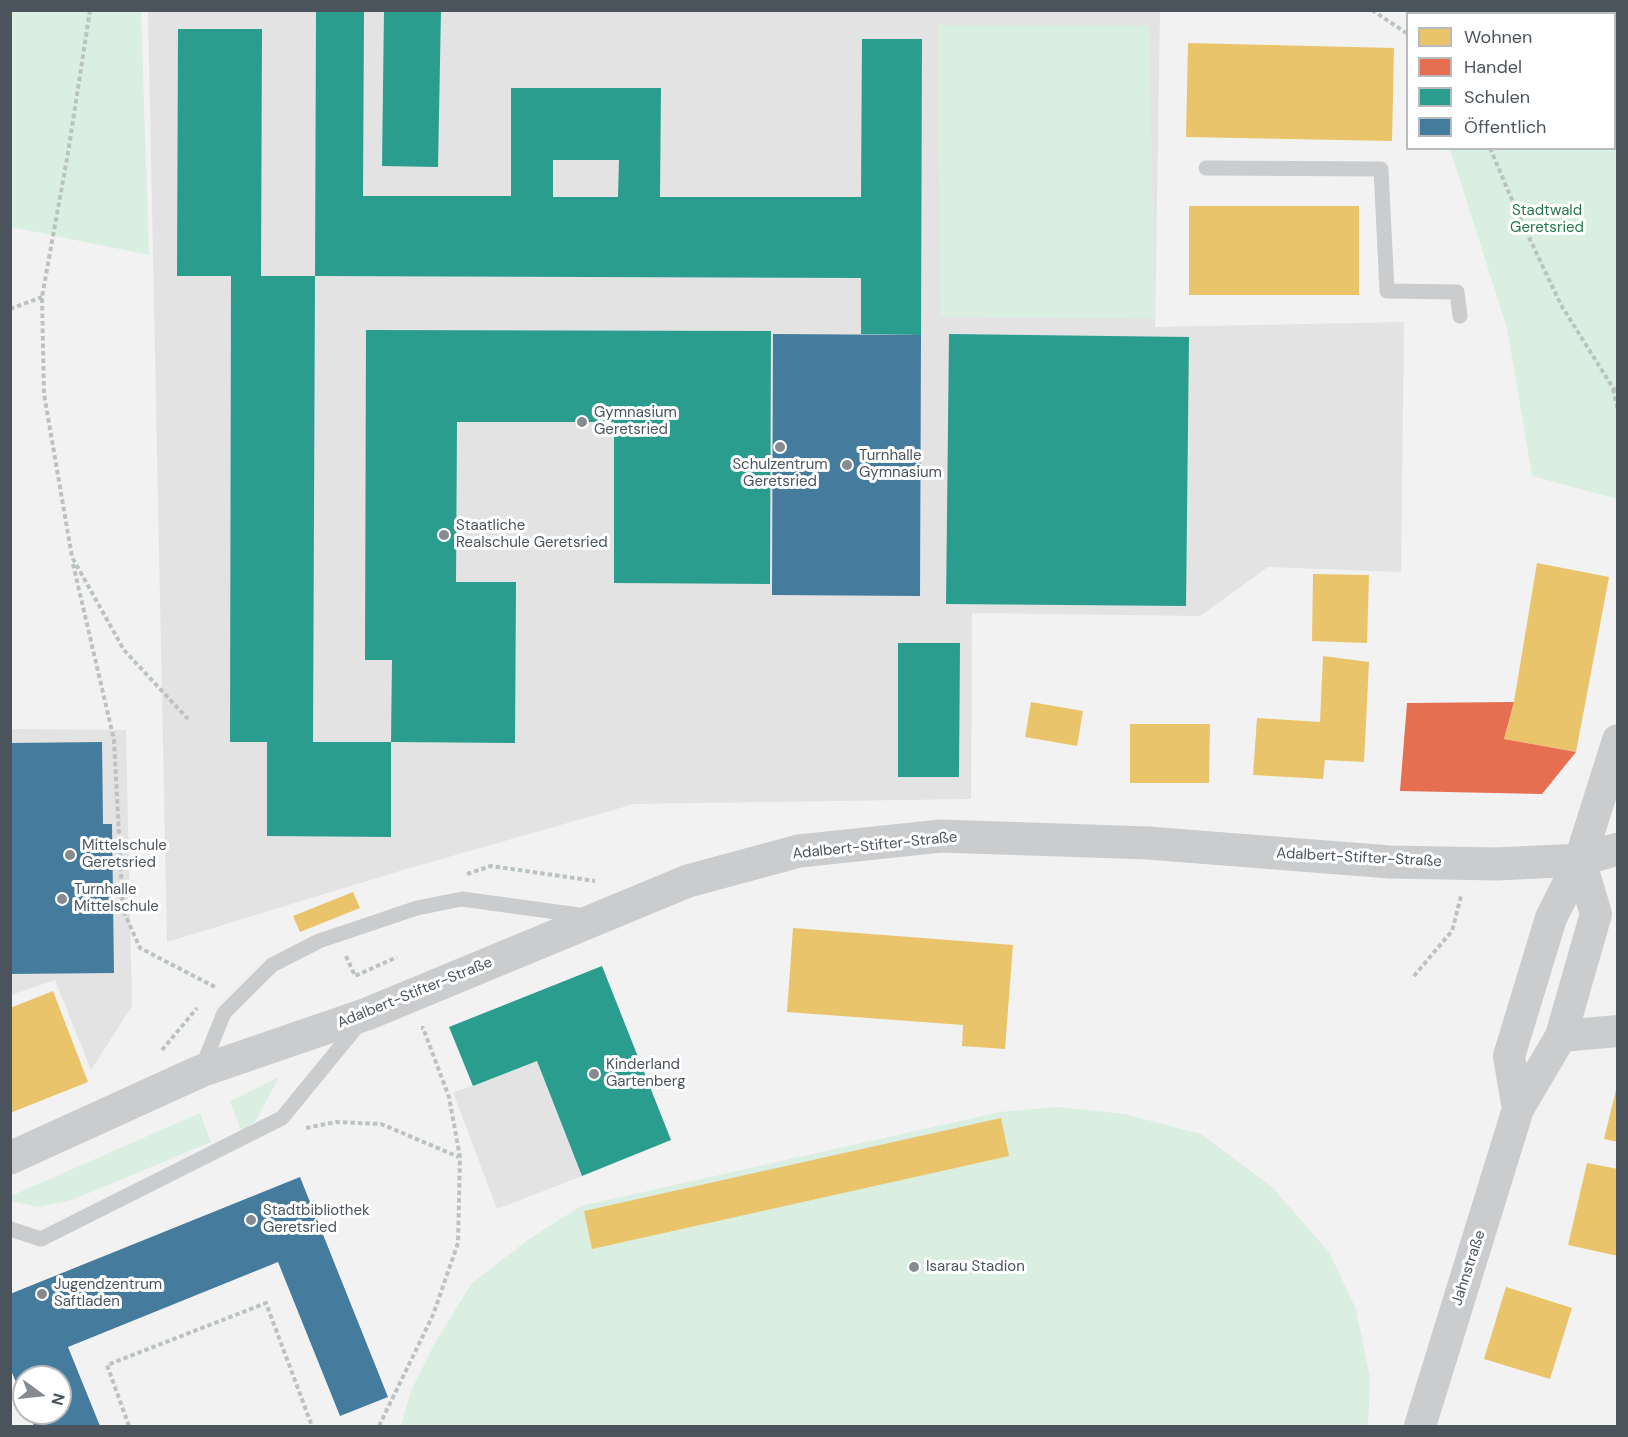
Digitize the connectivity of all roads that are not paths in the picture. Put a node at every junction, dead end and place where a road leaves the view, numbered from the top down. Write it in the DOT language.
graph roads {
  1 [pos="1206,168"];
  2 [pos="1460,316"];
  3 [pos="1617,740"];
  4 [pos="1617,849"];
  5 [pos="1580,860"];
  6 [pos="601,918"];
  7 [pos="367,1014"];
  8 [pos="1617,1031"];
  9 [pos="1561,1036"];
  10 [pos="201,1071"];
  11 [pos="1518,1109"];
  12 [pos="10,1158"];
  13 [pos="10,1229"];
  14 [pos="1420,1426"];
  1 -- 2 [label="lane"];
  3 -- 5 [label="street, Jahnstraße"];
  4 -- 5 [label="street, Adalbert-Stifter-Straße"];
  5 -- 6 [label="street, Adalbert-Stifter-Straße"];
  5 -- 9 [label="street, Jahnstraße"];
  5 -- 11 [label="street, Jahnstraße"];
  6 -- 7 [label="street, Adalbert-Stifter-Straße"];
  6 -- 10 [label="lane"];
  7 -- 10 [label="street, Adalbert-Stifter-Straße"];
  7 -- 13 [label="lane"];
  8 -- 9 [label="street"];
  9 -- 11 [label="street, Jahnstraße"];
  10 -- 12 [label="street, Adalbert-Stifter-Straße"];
  11 -- 14 [label="street, Jahnstraße"];
}
